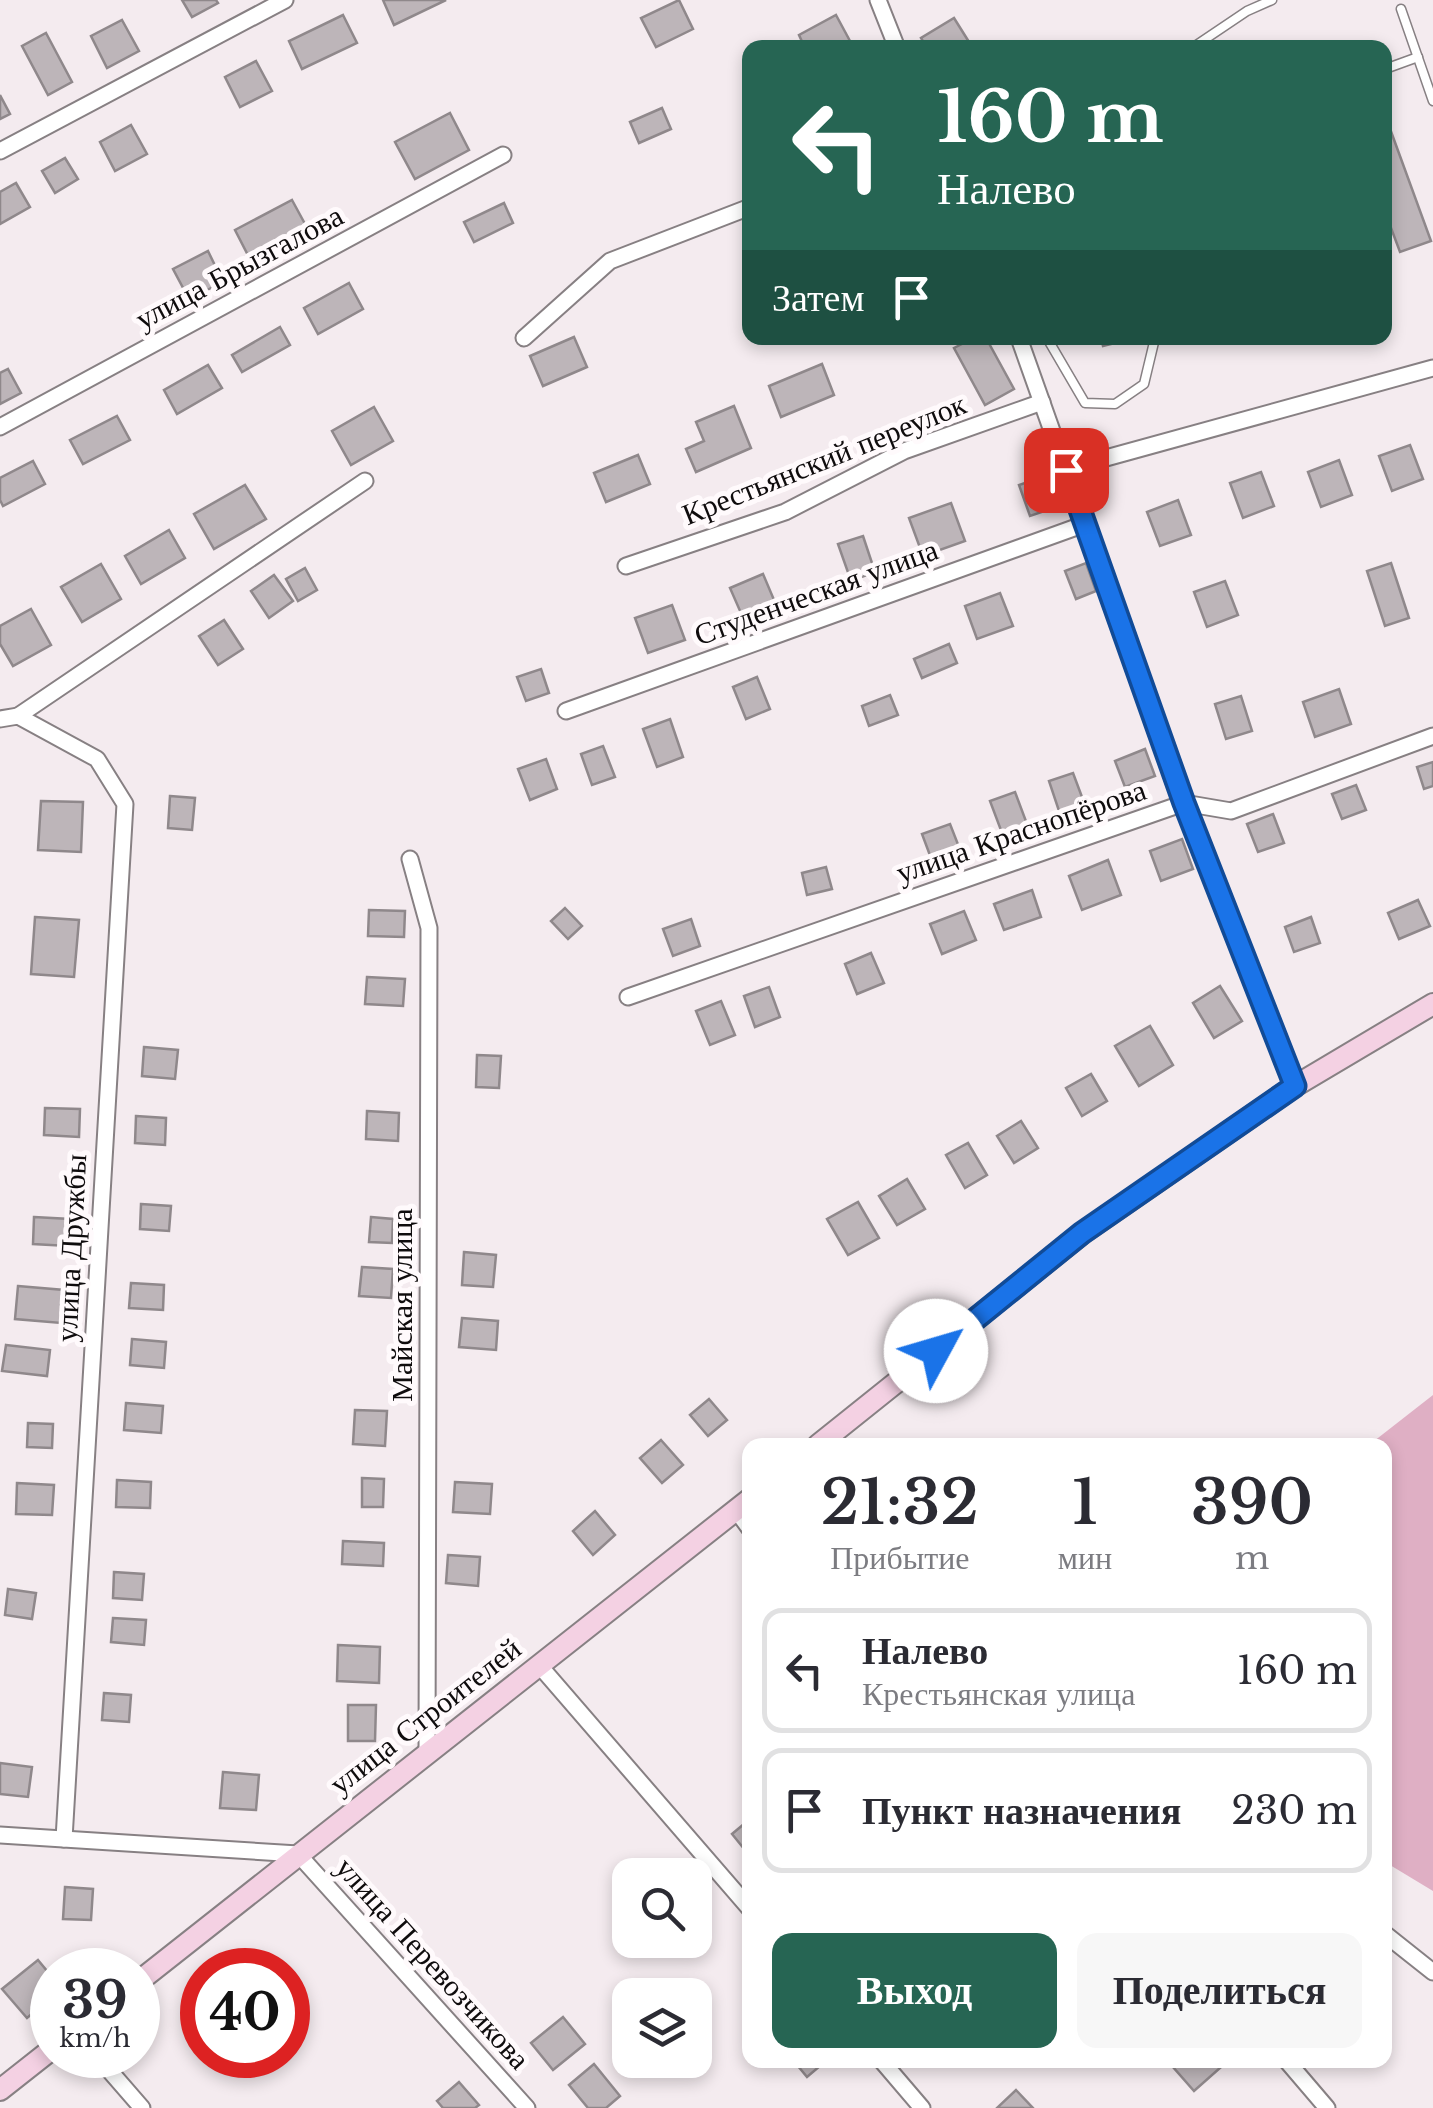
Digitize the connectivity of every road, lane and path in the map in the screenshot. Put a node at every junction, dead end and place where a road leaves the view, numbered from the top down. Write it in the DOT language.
graph roads {
  1 [pos="284,0"];
  2 [pos="878,0"];
  3 [pos="1242,0"];
  4 [pos="1272,0"];
  5 [pos="1401,9"];
  6 [pos="1246,11"];
  7 [pos="894,40"];
  8 [pos="1204,40"];
  9 [pos="1418,57"];
  10 [pos="1392,66"];
  11 [pos="1433,102"];
  12 [pos="0,151"];
  13 [pos="504,155"];
  14 [pos="742,210"];
  15 [pos="524,338"];
  16 [pos="1022,345"];
  17 [pos="1052,345"];
  18 [pos="1153,345"];
  19 [pos="1433,368"];
  20 [pos="1042,402"];
  21 [pos="0,427"];
  22 [pos="1066,470"];
  23 [pos="366,481"];
  24 [pos="1085,524"];
  25 [pos="626,566"];
  26 [pos="566,712"];
  27 [pos="18,716"];
  28 [pos="0,720"];
  29 [pos="1433,736"];
  30 [pos="1184,803"];
  31 [pos="410,859"];
  32 [pos="628,997"];
  33 [pos="1433,1004"];
  34 [pos="1295,1086"];
  35 [pos="827,1438"];
  36 [pos="742,1505"];
  37 [pos="539,1665"];
  38 [pos="427,1753"];
  39 [pos="0,1835"];
  40 [pos="64,1839"];
  41 [pos="298,1854"];
  42 [pos="742,1900"];
  43 [pos="1392,1940"];
  44 [pos="160,1964"];
  45 [pos="1433,1972"];
  46 [pos="30,2066"];
  47 [pos="888,2068"];
  48 [pos="1293,2068"];
  49 [pos="116,2078"];
  50 [pos="0,2090"];
  51 [pos="142,2108"];
  52 [pos="526,2108"];
  53 [pos="922,2108"];
  54 [pos="1327,2108"];
  1 -- 12 [label="street"];
  2 -- 7 [label="street"];
  3 -- 6 [label="lane"];
  4 -- 6 [label="lane"];
  5 -- 9 [label="lane"];
  6 -- 8 [label="lane"];
  9 -- 10 [label="lane"];
  9 -- 11 [label="lane"];
  13 -- 21 [label="street, улица Брызгалова"];
  14 -- 15 [label="street"];
  16 -- 20 [label="street"];
  17 -- 18 [label="lane"];
  19 -- 22 [label="street"];
  20 -- 22 [label="street"];
  20 -- 25 [label="street, Крестьянский переулок"];
  22 -- 24 [label="street"];
  23 -- 27 [label="street"];
  24 -- 26 [label="street, Студенческая улица"];
  24 -- 30 [label="street"];
  27 -- 28 [label="street"];
  27 -- 40 [label="street, улица Дружбы"];
  29 -- 30 [label="street, улица Краснопёрова"];
  30 -- 32 [label="street, улица Краснопёрова"];
  30 -- 34 [label="street"];
  31 -- 38 [label="street, Майская улица"];
  33 -- 34 [label="street"];
  34 -- 35 [label="street"];
  36 -- 37 [label="street, улица Строителей"];
  37 -- 38 [label="street, улица Строителей"];
  37 -- 42 [label="street"];
  38 -- 41 [label="street, улица Строителей"];
  39 -- 40 [label="street"];
  40 -- 41 [label="street"];
  41 -- 44 [label="street, улица Строителей"];
  41 -- 52 [label="street, улица Перевозчикова"];
  43 -- 45 [label="street"];
  46 -- 50 [label="street"];
  47 -- 53 [label="street"];
  48 -- 54 [label="street"];
  49 -- 51 [label="street"];
}
